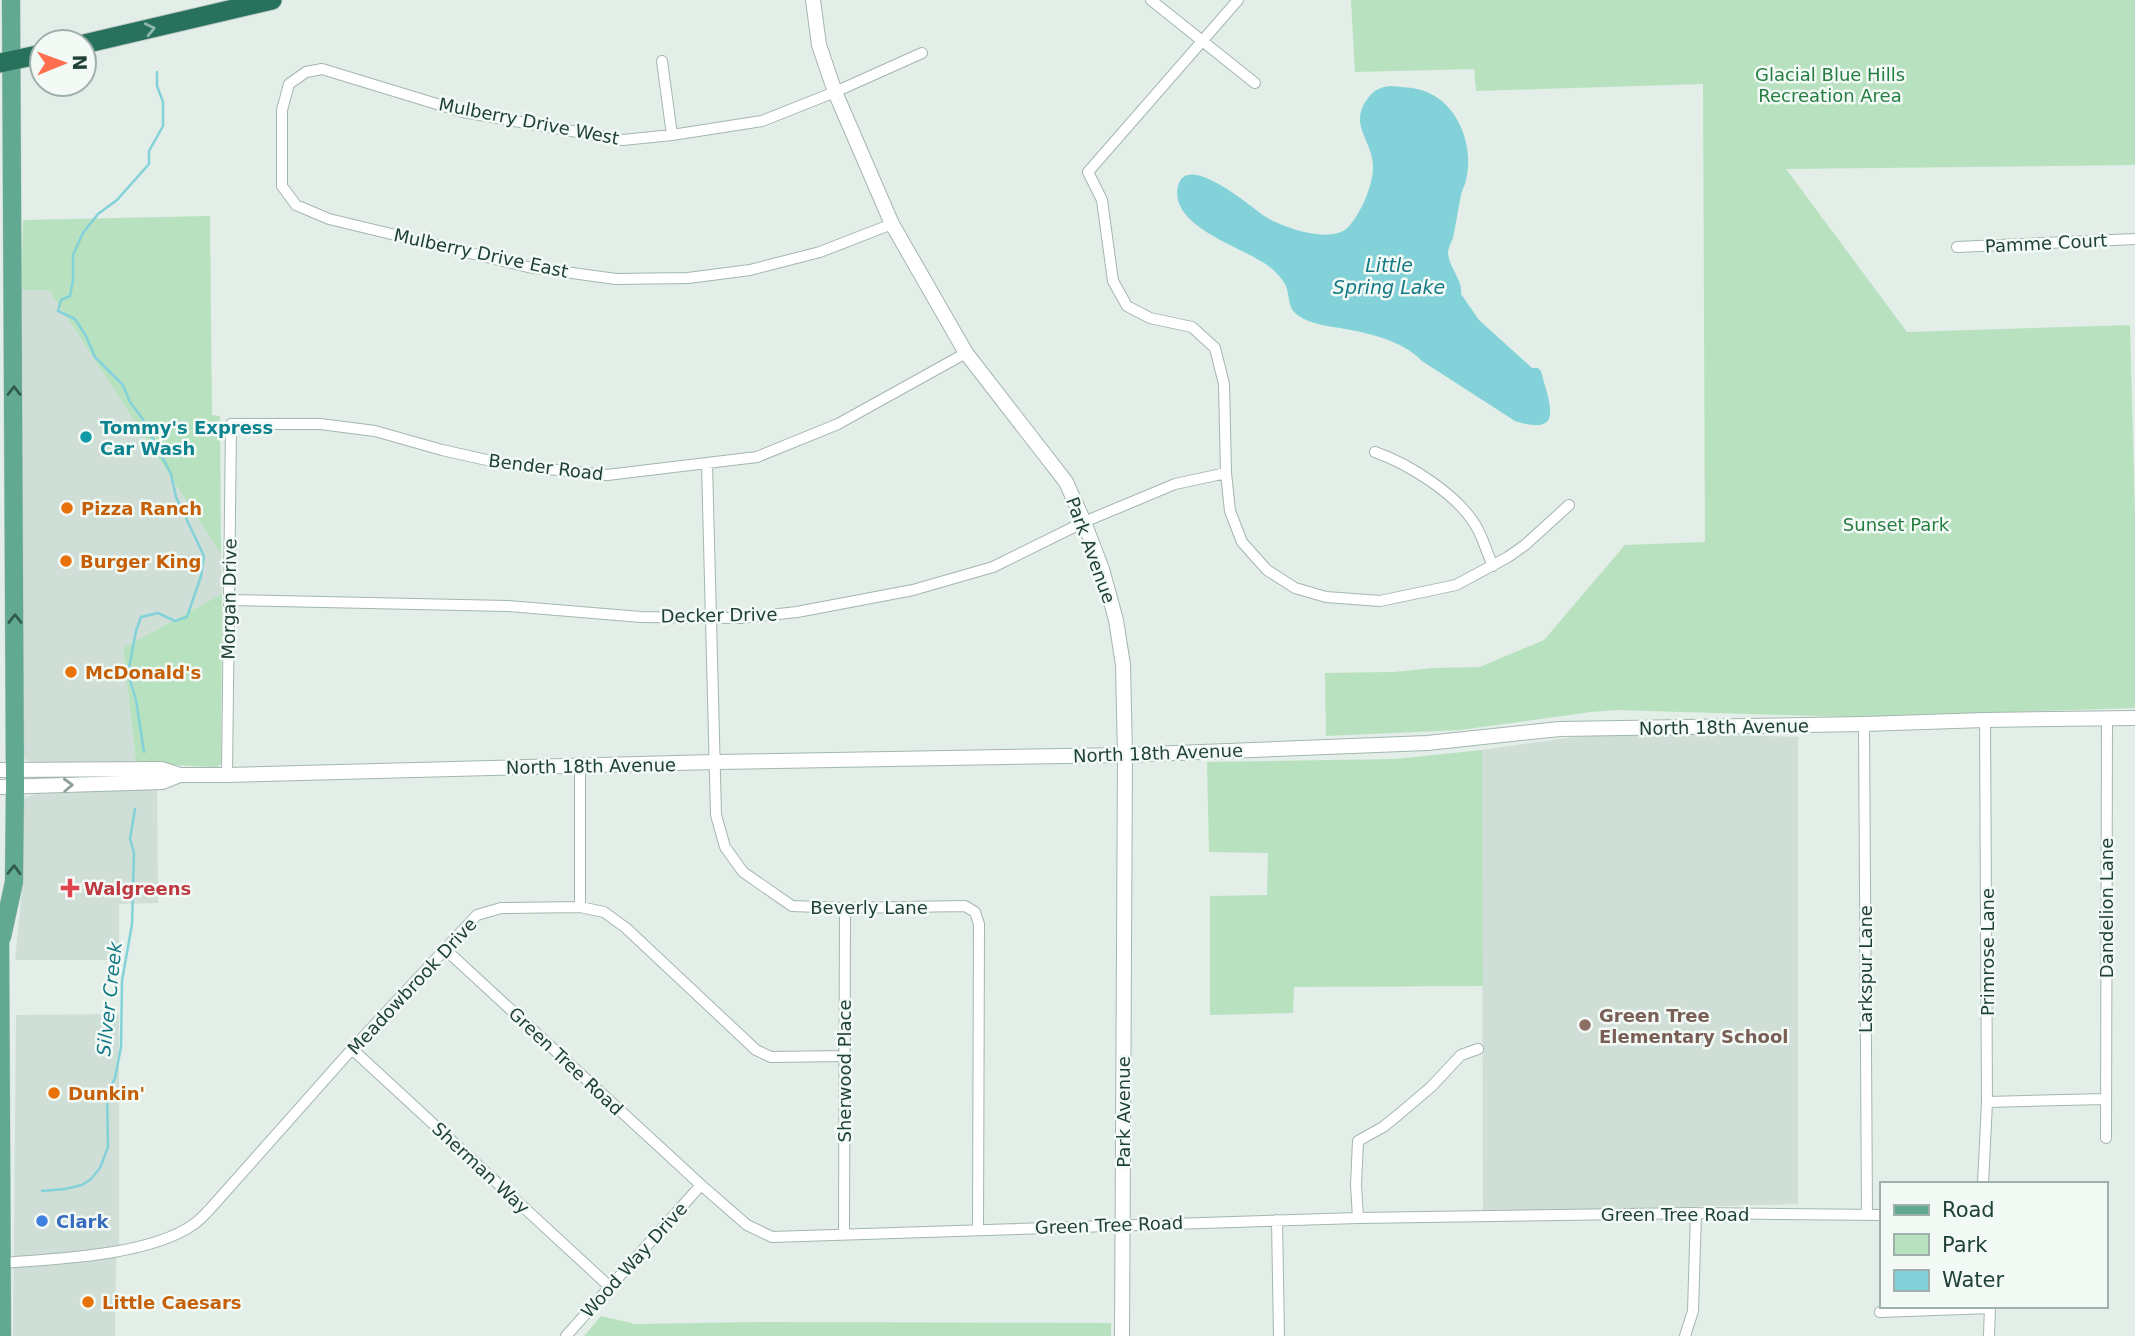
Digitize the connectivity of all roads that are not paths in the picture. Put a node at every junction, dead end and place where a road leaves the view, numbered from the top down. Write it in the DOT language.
graph roads {
  1 [pos="11,0"];
  2 [pos="272,0"];
  3 [pos="813,0"];
  4 [pos="1151,0"];
  5 [pos="1238,0"];
  6 [pos="98,41"];
  7 [pos="1202,42"];
  8 [pos="922,53"];
  9 [pos="28,57"];
  10 [pos="662,61"];
  11 [pos="6,62"];
  12 [pos="306,72"];
  13 [pos="1255,83"];
  14 [pos="835,92"];
  15 [pos="672,135"];
  16 [pos="6,222"];
  17 [pos="892,224"];
  18 [pos="2135,239"];
  19 [pos="1957,247"];
  20 [pos="966,353"];
  21 [pos="232,424"];
  22 [pos="1375,452"];
  23 [pos="707,464"];
  24 [pos="1226,474"];
  25 [pos="1569,505"];
  26 [pos="1084,522"];
  27 [pos="1493,566"];
  28 [pos="229,600"];
  29 [pos="710,617"];
  30 [pos="2108,718"];
  31 [pos="2135,719"];
  32 [pos="1985,720"];
  33 [pos="1864,724"];
  34 [pos="1125,755"];
  35 [pos="715,762"];
  36 [pos="580,766"];
  37 [pos="227,775"];
  38 [pos="8,778"];
  39 [pos="580,906"];
  40 [pos="845,908"];
  41 [pos="1,931"];
  42 [pos="446,950"];
  43 [pos="352,1049"];
  44 [pos="1478,1049"];
  45 [pos="844,1056"];
  46 [pos="2105,1099"];
  47 [pos="1987,1102"];
  48 [pos="2105,1138"];
  49 [pos="1983,1182"];
  50 [pos="701,1185"];
  51 [pos="1696,1213"];
  52 [pos="1867,1214"];
  53 [pos="1880,1215"];
  54 [pos="1358,1218"];
  55 [pos="1277,1220"];
  56 [pos="1123,1225"];
  57 [pos="978,1229"];
  58 [pos="844,1233"];
  59 [pos="1,1263"];
  60 [pos="610,1287"];
  61 [pos="1968,1308"];
  62 [pos="1990,1308"];
  63 [pos="1880,1312"];
  64 [pos="2,1336"];
  65 [pos="566,1336"];
  66 [pos="1122,1336"];
  67 [pos="1279,1336"];
  68 [pos="1685,1336"];
  69 [pos="1989,1336"];
  1 -- 11 [label="main road"];
  6 -- 2 [label="highway, one-way"];
  3 -- 14 [label="street, Park Avenue"];
  4 -- 7 [label="street"];
  5 -- 7 [label="street"];
  7 -- 13 [label="street"];
  7 -- 24 [label="street"];
  8 -- 14 [label="street, Mulberry Drive West"];
  9 -- 11 [label="highway"];
  10 -- 15 [label="street"];
  11 -- 16 [label="main road"];
  12 -- 15 [label="street, Mulberry Drive West"];
  12 -- 17 [label="street, Mulberry Drive East"];
  14 -- 15 [label="street, Mulberry Drive West"];
  14 -- 17 [label="street, Park Avenue"];
  38 -- 16 [label="main road, one-way"];
  17 -- 20 [label="street, Park Avenue"];
  18 -- 19 [label="street, Pamme Court"];
  20 -- 23 [label="street, Bender Road"];
  20 -- 26 [label="street, Park Avenue"];
  21 -- 23 [label="street, Bender Road"];
  21 -- 28 [label="street, Morgan Drive"];
  22 -- 27 [label="street"];
  23 -- 29 [label="street, Beverly Lane"];
  24 -- 26 [label="street, Decker Drive"];
  24 -- 27 [label="street"];
  25 -- 27 [label="street"];
  26 -- 29 [label="street, Decker Drive"];
  26 -- 34 [label="street, Park Avenue"];
  28 -- 29 [label="street, Decker Drive"];
  28 -- 37 [label="street, Morgan Drive"];
  29 -- 35 [label="street, Beverly Lane"];
  30 -- 31 [label="street, North 18th Avenue"];
  30 -- 32 [label="street, North 18th Avenue"];
  30 -- 46 [label="street, Dandelion Lane"];
  32 -- 33 [label="street, North 18th Avenue"];
  32 -- 47 [label="street, Primrose Lane"];
  33 -- 34 [label="street, North 18th Avenue"];
  33 -- 52 [label="street, Larkspur Lane"];
  34 -- 35 [label="street, North 18th Avenue"];
  34 -- 56 [label="street, Park Avenue"];
  35 -- 36 [label="street, North 18th Avenue"];
  35 -- 40 [label="street, Beverly Lane"];
  36 -- 37 [label="street, North 18th Avenue"];
  36 -- 39 [label="street"];
  37 -- 38 [label="street, North 18th Avenue"];
  41 -- 38 [label="main road, one-way"];
  39 -- 42 [label="street, Meadowbrook Drive"];
  39 -- 45 [label="street, Meadowbrook Drive"];
  40 -- 45 [label="street, Sherwood Place"];
  40 -- 57 [label="street, Beverly Lane"];
  41 -- 59 [label="main road"];
  42 -- 43 [label="street, Meadowbrook Drive"];
  42 -- 50 [label="street, Green Tree Road"];
  43 -- 59 [label="street, Meadowbrook Drive"];
  43 -- 60 [label="street, Sherman Way"];
  44 -- 54 [label="street"];
  45 -- 58 [label="street, Sherwood Place"];
  46 -- 47 [label="street"];
  46 -- 48 [label="street, Dandelion Lane"];
  47 -- 49 [label="street, Primrose Lane"];
  50 -- 58 [label="street, Green Tree Road"];
  50 -- 60 [label="street, Wood Way Drive"];
  51 -- 52 [label="street, Green Tree Road"];
  51 -- 54 [label="street, Green Tree Road"];
  51 -- 68 [label="street"];
  52 -- 53 [label="street, Green Tree Road"];
  54 -- 55 [label="street, Green Tree Road"];
  55 -- 56 [label="street, Green Tree Road"];
  55 -- 67 [label="street"];
  56 -- 57 [label="street, Green Tree Road"];
  56 -- 66 [label="street, Park Avenue"];
  57 -- 58 [label="street, Green Tree Road"];
  59 -- 64 [label="main road"];
  60 -- 65 [label="street, Wood Way Drive"];
  61 -- 63 [label="street"];
  62 -- 69 [label="street"];
}
